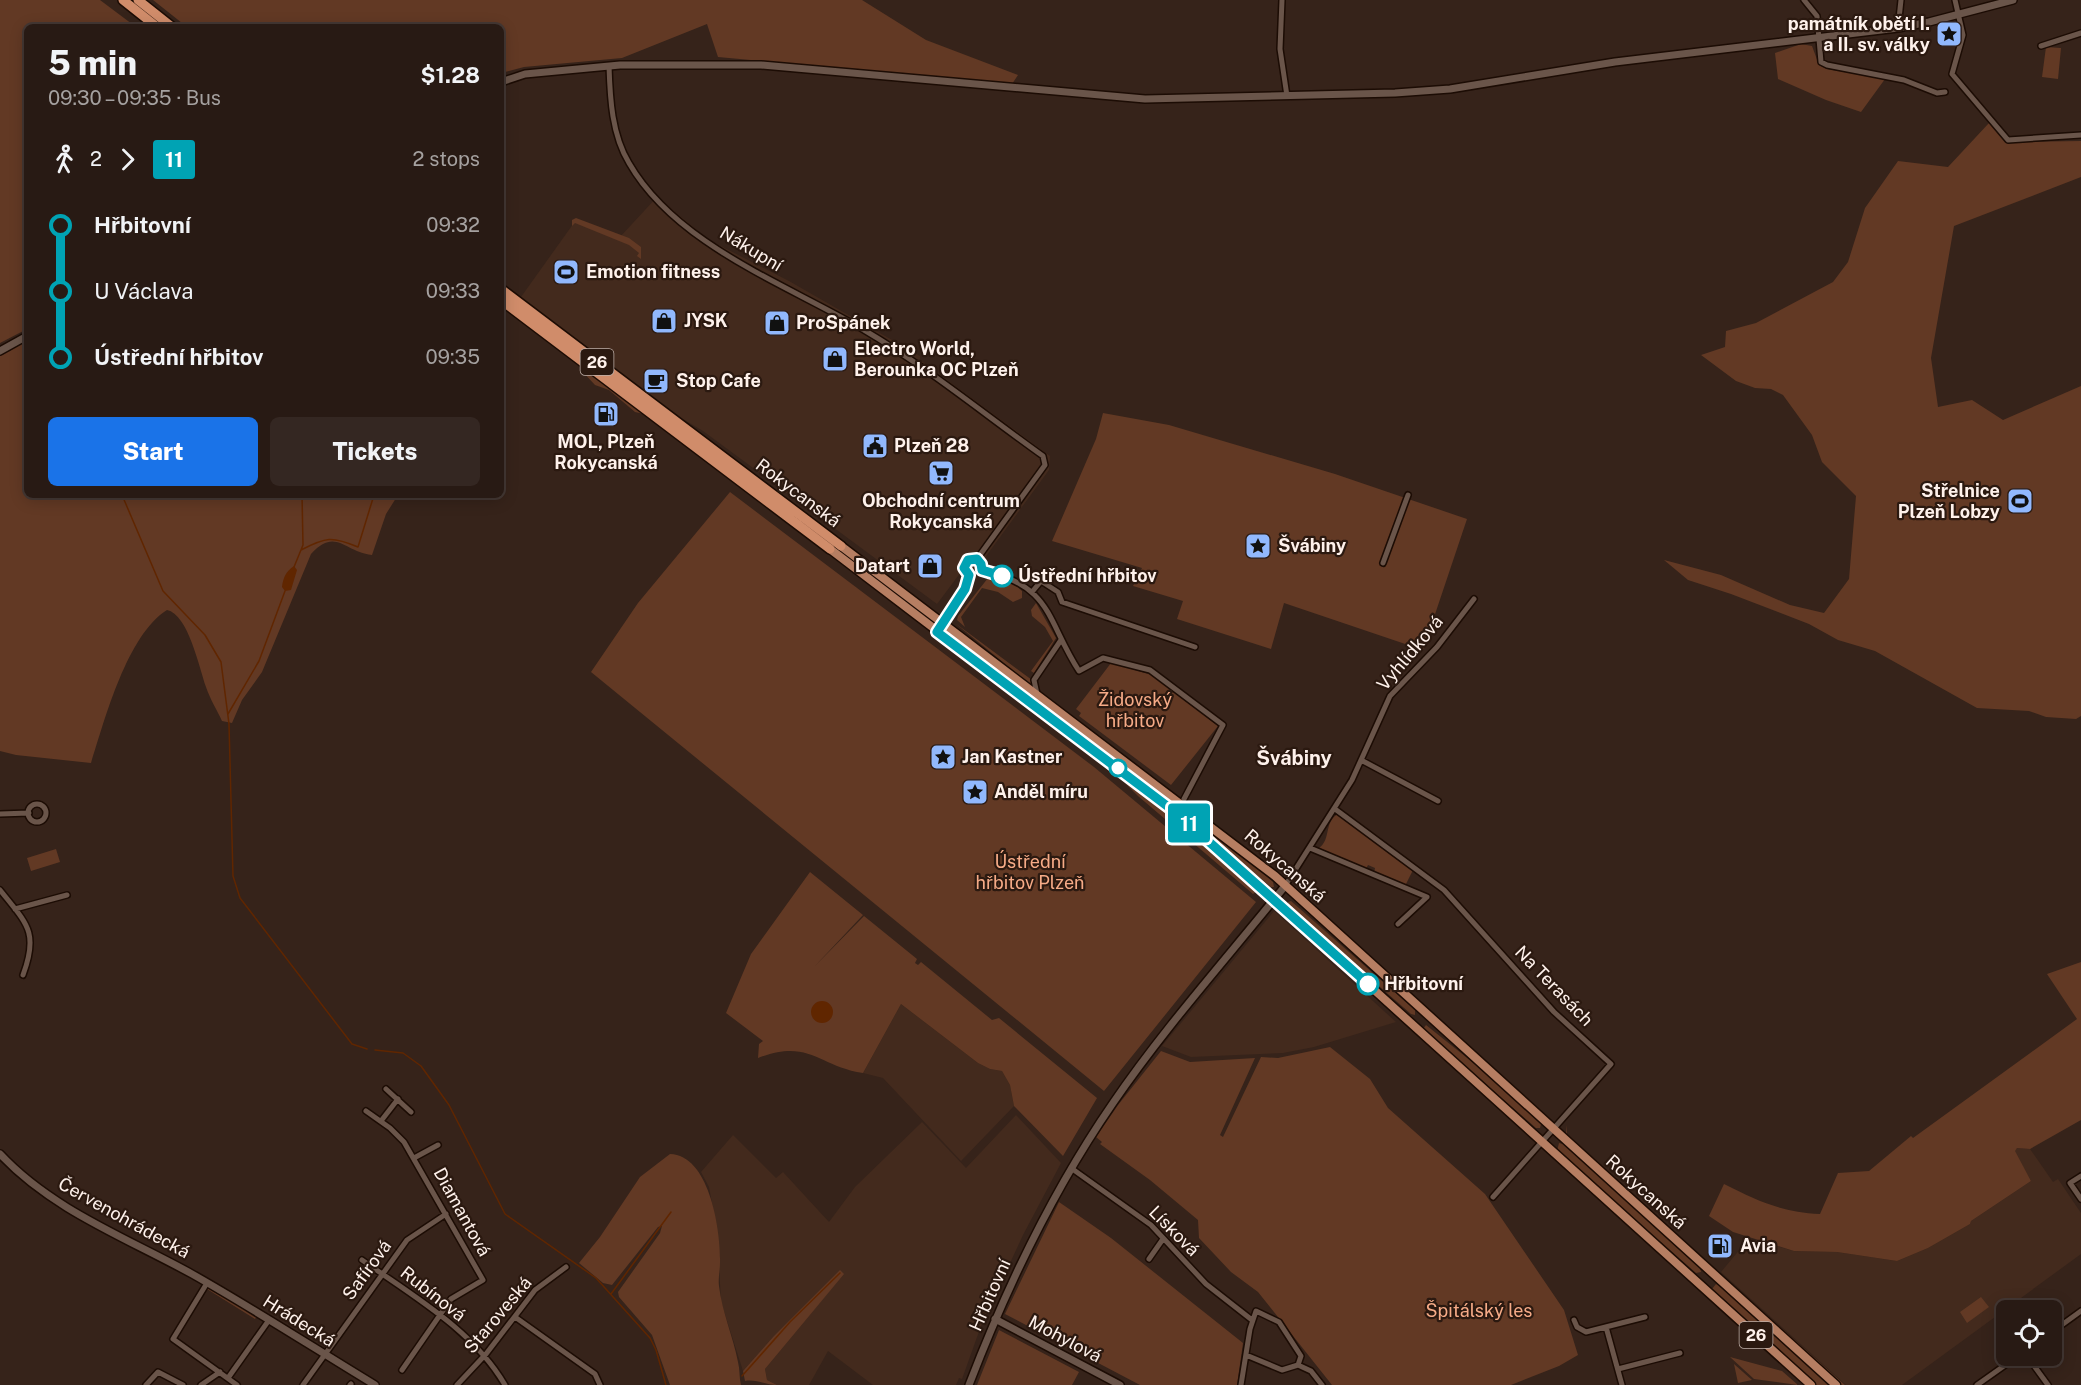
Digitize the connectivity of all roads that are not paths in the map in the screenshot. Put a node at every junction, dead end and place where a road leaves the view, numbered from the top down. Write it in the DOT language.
graph roads {
  1 [pos="123,0"];
  2 [pos="138,0"];
  3 [pos="1282,0"];
  4 [pos="1804,0"];
  5 [pos="1901,0"];
  6 [pos="1955,0"];
  7 [pos="2013,0"];
  8 [pos="1959,15"];
  9 [pos="153,24"];
  10 [pos="168,24"];
  11 [pos="1898,28"];
  12 [pos="2081,33"];
  13 [pos="1816,38"];
  14 [pos="2041,46"];
  15 [pos="611,66"];
  16 [pos="504,81"];
  17 [pos="1945,92"];
  18 [pos="1287,96"];
  19 [pos="2081,135"];
  20 [pos="504,291"];
  21 [pos="504,302"];
  22 [pos="24,338"];
  23 [pos="0,351"];
  24 [pos="1408,495"];
  25 [pos="842,546"];
  26 [pos="830,549"];
  27 [pos="977,559"];
  28 [pos="1383,563"];
  29 [pos="982,570"];
  30 [pos="969,575"];
  31 [pos="1032,592"];
  32 [pos="1474,599"];
  33 [pos="943,623"];
  34 [pos="937,632"];
  35 [pos="1061,640"];
  36 [pos="1195,647"];
  37 [pos="1037,694"];
  38 [pos="1360,760"];
  39 [pos="1184,799"];
  40 [pos="1438,801"];
  41 [pos="1335,809"];
  42 [pos="28,813"];
  43 [pos="0,814"];
  44 [pos="1310,848"];
  45 [pos="1285,886"];
  46 [pos="0,890"];
  47 [pos="67,895"];
  48 [pos="1274,899"];
  49 [pos="15,909"];
  50 [pos="1398,924"];
  51 [pos="23,975"];
  52 [pos="386,1089"];
  53 [pos="398,1099"];
  54 [pos="366,1110"];
  55 [pos="411,1112"];
  56 [pos="381,1121"];
  57 [pos="1553,1130"];
  58 [pos="1542,1142"];
  59 [pos="438,1145"];
  60 [pos="0,1154"];
  61 [pos="414,1158"];
  62 [pos="1071,1168"];
  63 [pos="2081,1176"];
  64 [pos="1493,1197"];
  65 [pos="2081,1199"];
  66 [pos="446,1214"];
  67 [pos="1163,1239"];
  68 [pos="1149,1259"];
  69 [pos="362,1260"];
  70 [pos="566,1267"];
  71 [pos="383,1275"];
  72 [pos="207,1282"];
  73 [pos="2081,1311"];
  74 [pos="441,1316"];
  75 [pos="515,1317"];
  76 [pos="1645,1317"];
  77 [pos="995,1319"];
  78 [pos="269,1320"];
  79 [pos="1252,1320"];
  80 [pos="1574,1320"];
  81 [pos="2062,1325"];
  82 [pos="1606,1327"];
  83 [pos="1680,1353"];
  84 [pos="486,1354"];
  85 [pos="325,1355"];
  86 [pos="1246,1355"];
  87 [pos="1298,1365"];
  88 [pos="2004,1366"];
  89 [pos="2034,1366"];
  90 [pos="1618,1369"];
  91 [pos="402,1370"];
  92 [pos="220,1372"];
  93 [pos="228,1378"];
  94 [pos="146,1385"];
  95 [pos="183,1385"];
  96 [pos="201,1385"];
  97 [pos="237,1385"];
  98 [pos="303,1385"];
  99 [pos="375,1385"];
  100 [pos="457,1385"];
  101 [pos="505,1385"];
  102 [pos="600,1385"];
  103 [pos="969,1385"];
  104 [pos="1120,1385"];
  105 [pos="1241,1385"];
  106 [pos="1322,1385"];
  107 [pos="1622,1385"];
  108 [pos="1811,1385"];
  109 [pos="1836,1385"];
  110 [pos="1977,1385"];
  111 [pos="2048,1385"];
  1 -- 9 [label="highway"];
  2 -- 10 [label="highway"];
  3 -- 18 [label="street"];
  4 -- 13 [label="street"];
  5 -- 11 [label="street"];
  6 -- 8 [label="street"];
  7 -- 8 [label="street"];
  8 -- 11 [label="street"];
  8 -- 19 [label="street"];
  11 -- 13 [label="street"];
  12 -- 14 [label="street"];
  13 -- 17 [label="street"];
  13 -- 18 [label="street"];
  15 -- 16 [label="street"];
  15 -- 18 [label="street"];
  15 -- 27 [label="street, Nákupní"];
  20 -- 25 [label="highway, Rokycanská / 26"];
  21 -- 26 [label="highway, Rokycanská / 26"];
  22 -- 23 [label="street"];
  24 -- 28 [label="street"];
  25 -- 33 [label="main road, Rokycanská / 26"];
  26 -- 34 [label="main road, Rokycanská / 26"];
  27 -- 29 [label="street"];
  27 -- 30 [label="street"];
  29 -- 30 [label="street"];
  29 -- 31 [label="street"];
  30 -- 33 [label="street"];
  31 -- 35 [label="street"];
  31 -- 36 [label="street"];
  32 -- 38 [label="street, Vyhlídková"];
  33 -- 34 [label="street"];
  33 -- 37 [label="main road, Rokycanská / 26"];
  34 -- 48 [label="main road, Rokycanská / 26"];
  35 -- 37 [label="street"];
  35 -- 39 [label="street"];
  37 -- 45 [label="main road, Rokycanská / 26"];
  38 -- 40 [label="street"];
  38 -- 41 [label="street, Vyhlídková"];
  41 -- 44 [label="street, Vyhlídková"];
  41 -- 57 [label="street, Na Terasách"];
  42 -- 43 [label="street"];
  44 -- 45 [label="street, Vyhlídková"];
  44 -- 50 [label="street"];
  45 -- 48 [label="street, Hřbitovní"];
  45 -- 57 [label="main road, Rokycanská / 26"];
  46 -- 49 [label="street"];
  47 -- 49 [label="street"];
  48 -- 58 [label="main road, Rokycanská / 26"];
  48 -- 62 [label="street, Hřbitovní"];
  49 -- 51 [label="street"];
  52 -- 53 [label="street"];
  53 -- 55 [label="street"];
  53 -- 56 [label="street"];
  54 -- 56 [label="street, Diamantová"];
  56 -- 61 [label="street, Diamantová"];
  57 -- 58 [label="street"];
  57 -- 109 [label="main road, Rokycanská / 26"];
  58 -- 64 [label="street"];
  58 -- 108 [label="main road, Rokycanská / 26"];
  59 -- 61 [label="street"];
  60 -- 72 [label="street, Červenohrádecká"];
  61 -- 66 [label="street, Diamantová"];
  62 -- 67 [label="street, Lísková"];
  62 -- 77 [label="street, Hřbitovní"];
  63 -- 65 [label="street"];
  66 -- 71 [label="street, Safírová"];
  66 -- 74 [label="street, Diamantová"];
  67 -- 68 [label="street"];
  67 -- 79 [label="street, Lísková"];
  69 -- 71 [label="street, Rubínová"];
  70 -- 75 [label="street, Staroveská"];
  71 -- 74 [label="street, Rubínová"];
  71 -- 85 [label="street, Safírová"];
  72 -- 78 [label="street, Hrádecká"];
  72 -- 92 [label="street"];
  73 -- 81 [label="street"];
  74 -- 84 [label="street, Rubínová"];
  74 -- 91 [label="street, Diamantová"];
  75 -- 84 [label="street, Staroveská"];
  75 -- 102 [label="street"];
  76 -- 82 [label="street"];
  77 -- 103 [label="street, Hřbitovní"];
  77 -- 104 [label="street, Mohylová"];
  78 -- 85 [label="street, Hrádecká"];
  78 -- 93 [label="street"];
  79 -- 86 [label="street"];
  79 -- 87 [label="street"];
  80 -- 82 [label="street"];
  82 -- 90 [label="street"];
  83 -- 90 [label="street"];
  84 -- 100 [label="street, Staroveská"];
  84 -- 101 [label="street, Rubínová"];
  85 -- 98 [label="street, Safírová"];
  85 -- 99 [label="street, Hrádecká"];
  86 -- 87 [label="street"];
  86 -- 105 [label="street"];
  87 -- 106 [label="street"];
  88 -- 110 [label="street"];
  89 -- 111 [label="street"];
  90 -- 107 [label="street"];
  92 -- 93 [label="street"];
  92 -- 96 [label="street"];
  93 -- 97 [label="street"];
  94 -- 95 [label="street"];
}
